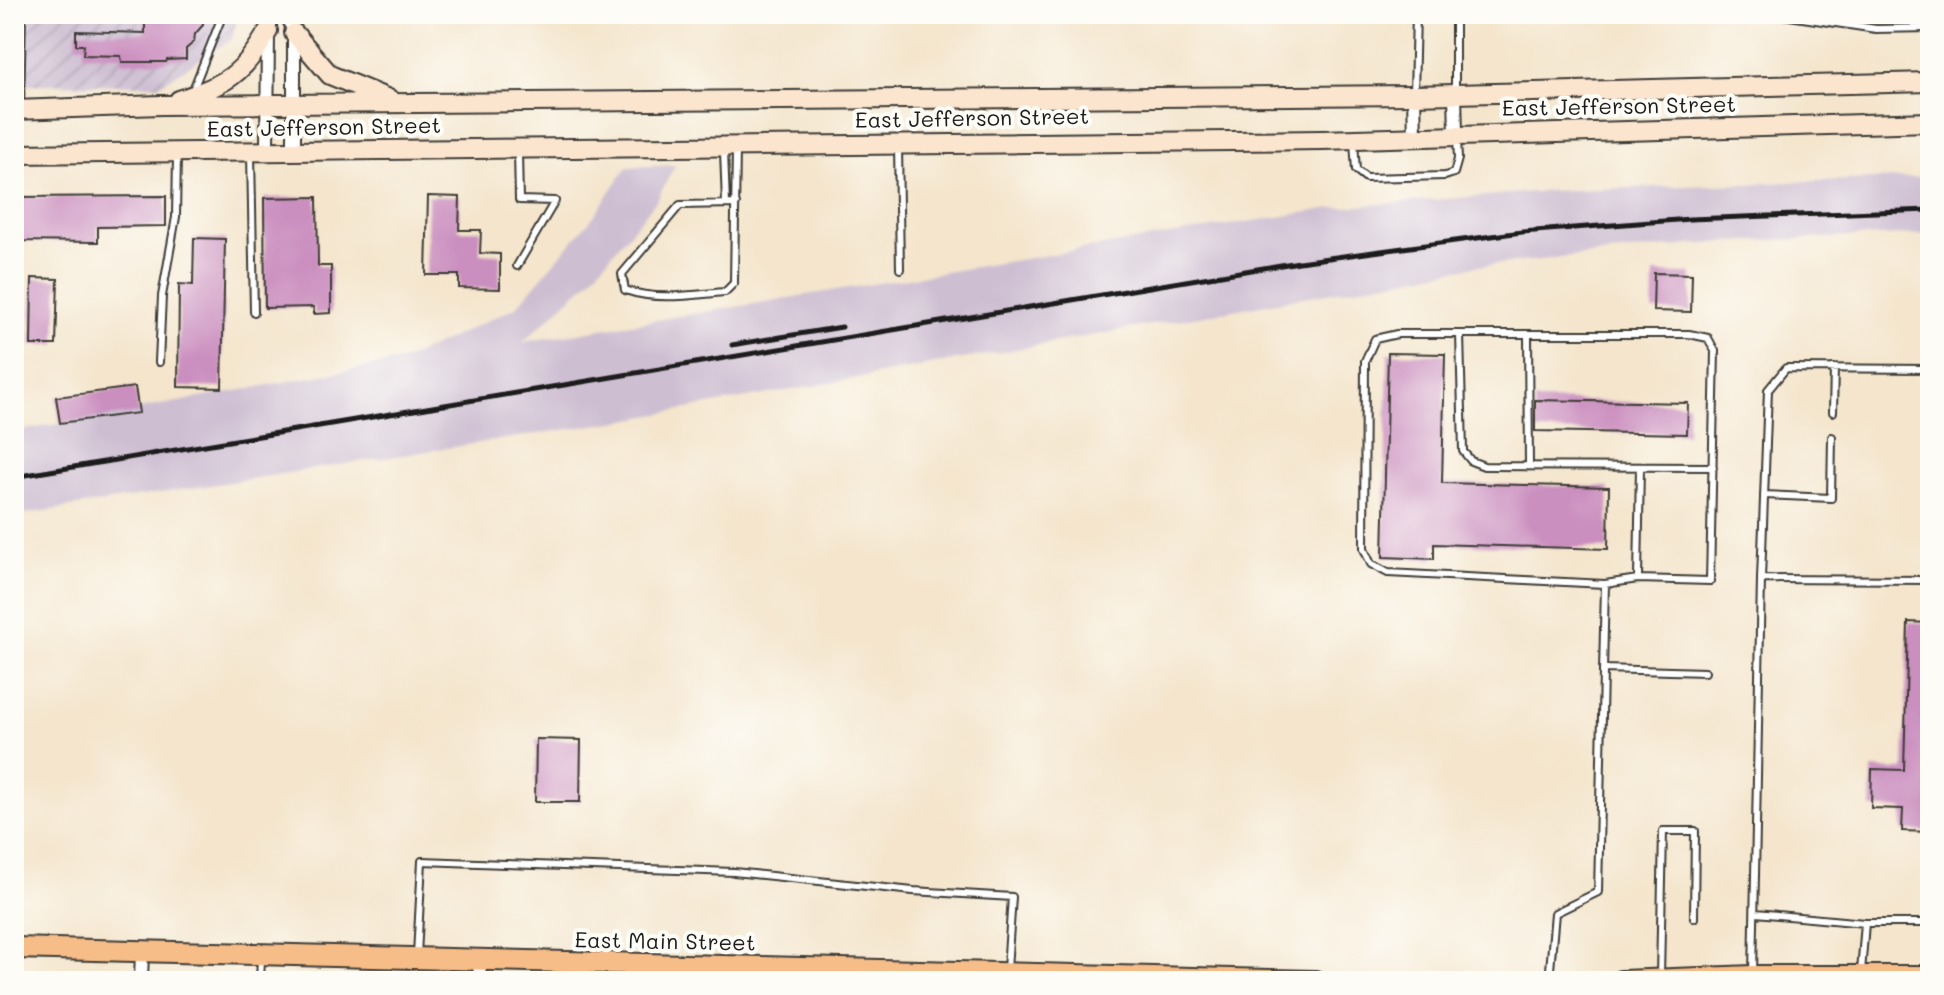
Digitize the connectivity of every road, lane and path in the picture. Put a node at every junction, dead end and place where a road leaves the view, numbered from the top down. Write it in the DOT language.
graph roads {
  1 [pos="19,14"];
  2 [pos="223,14"];
  3 [pos="287,14"];
  4 [pos="1416,14"];
  5 [pos="1455,14"];
  6 [pos="1776,14"];
  7 [pos="1815,17"];
  8 [pos="270,22"];
  9 [pos="1930,28"];
  10 [pos="294,33"];
  11 [pos="1930,82"];
  12 [pos="1455,94"];
  13 [pos="1414,95"];
  14 [pos="190,96"];
  15 [pos="161,105"];
  16 [pos="266,105"];
  17 [pos="295,105"];
  18 [pos="405,105"];
  19 [pos="16,110"];
  20 [pos="1930,122"];
  21 [pos="1456,134"];
  22 [pos="1415,137"];
  23 [pos="1354,139"];
  24 [pos="897,142"];
  25 [pos="730,147"];
  26 [pos="518,148"];
  27 [pos="259,151"];
  28 [pos="294,151"];
  29 [pos="177,152"];
  30 [pos="14,154"];
  31 [pos="726,204"];
  32 [pos="736,204"];
  33 [pos="517,266"];
  34 [pos="900,269"];
  35 [pos="254,312"];
  36 [pos="1460,334"];
  37 [pos="1528,334"];
  38 [pos="159,362"];
  39 [pos="1834,368"];
  40 [pos="1930,369"];
  41 [pos="1833,412"];
  42 [pos="1832,437"];
  43 [pos="1529,466"];
  44 [pos="1640,467"];
  45 [pos="1713,467"];
  46 [pos="1764,495"];
  47 [pos="1638,579"];
  48 [pos="1761,579"];
  49 [pos="1930,580"];
  50 [pos="1605,584"];
  51 [pos="1603,669"];
  52 [pos="1705,672"];
  53 [pos="1756,913"];
  54 [pos="1694,918"];
  55 [pos="1865,923"];
  56 [pos="1930,923"];
  57 [pos="14,948"];
  58 [pos="142,951"];
  59 [pos="261,954"];
  60 [pos="416,958"];
  61 [pos="480,960"];
  62 [pos="823,975"];
  63 [pos="875,975"];
  64 [pos="1860,975"];
  65 [pos="1930,976"];
  66 [pos="1007,977"];
  67 [pos="1076,978"];
  68 [pos="1166,979"];
  69 [pos="1752,979"];
  70 [pos="1251,980"];
  71 [pos="1656,980"];
  72 [pos="141,981"];
  73 [pos="260,981"];
  74 [pos="479,981"];
  75 [pos="1315,981"];
  76 [pos="1549,981"];
  77 [pos="1621,981"];
  1 -- 19 [label="street"];
  2 -- 14 [label="lane"];
  3 -- 10 [label="street"];
  4 -- 13 [label="lane"];
  5 -- 12 [label="lane"];
  6 -- 7 [label="lane"];
  7 -- 9 [label="lane"];
  8 -- 14 [label="main road"];
  8 -- 16 [label="street"];
  10 -- 17 [label="street"];
  10 -- 18 [label="main road"];
  11 -- 12 [label="main road, East Jefferson Street"];
  12 -- 13 [label="main road, East Jefferson Street"];
  12 -- 21 [label="street"];
  13 -- 18 [label="main road, East Jefferson Street"];
  13 -- 22 [label="street"];
  14 -- 15 [label="main road"];
  15 -- 16 [label="main road, East Jefferson Street"];
  15 -- 19 [label="main road, East Jefferson Street"];
  16 -- 17 [label="main road, East Jefferson Street"];
  16 -- 27 [label="street"];
  17 -- 18 [label="main road, East Jefferson Street"];
  17 -- 28 [label="street"];
  20 -- 21 [label="main road, East Jefferson Street"];
  21 -- 22 [label="main road, East Jefferson Street"];
  21 -- 23 [label="lane"];
  22 -- 23 [label="main road, East Jefferson Street"];
  23 -- 24 [label="main road, East Jefferson Street"];
  24 -- 25 [label="main road, East Jefferson Street"];
  24 -- 34 [label="lane"];
  25 -- 26 [label="main road, East Jefferson Street"];
  25 -- 31 [label="lane"];
  25 -- 32 [label="lane"];
  26 -- 28 [label="main road, East Jefferson Street"];
  26 -- 33 [label="lane"];
  27 -- 28 [label="main road, East Jefferson Street"];
  27 -- 29 [label="main road, East Jefferson Street"];
  27 -- 35 [label="lane"];
  29 -- 30 [label="main road, East Jefferson Street"];
  29 -- 38 [label="lane"];
  31 -- 32 [label="lane"];
  31 -- 32 [label="lane"];
  36 -- 37 [label="lane"];
  36 -- 43 [label="lane"];
  36 -- 50 [label="lane"];
  37 -- 43 [label="lane"];
  37 -- 45 [label="lane"];
  39 -- 40 [label="lane"];
  39 -- 41 [label="lane"];
  39 -- 46 [label="lane"];
  42 -- 46 [label="lane"];
  43 -- 44 [label="lane"];
  44 -- 45 [label="lane"];
  44 -- 47 [label="lane"];
  45 -- 47 [label="lane"];
  46 -- 48 [label="lane"];
  47 -- 50 [label="lane"];
  48 -- 49 [label="lane"];
  48 -- 53 [label="lane"];
  50 -- 51 [label="lane"];
  51 -- 52 [label="lane"];
  51 -- 76 [label="lane"];
  53 -- 55 [label="lane"];
  53 -- 69 [label="lane"];
  54 -- 71 [label="lane"];
  55 -- 56 [label="lane"];
  55 -- 64 [label="lane"];
  57 -- 58 [label="main road, East Main Street"];
  58 -- 59 [label="main road, East Main Street"];
  58 -- 72 [label="street"];
  59 -- 60 [label="main road, East Main Street"];
  59 -- 73 [label="lane"];
  60 -- 61 [label="main road, East Main Street"];
  60 -- 66 [label="lane"];
  61 -- 62 [label="main road, East Main Street"];
  61 -- 74 [label="street"];
  62 -- 63 [label="main road, East Main Street"];
  63 -- 66 [label="main road, East Main Street"];
  64 -- 65 [label="main road"];
  64 -- 69 [label="main road"];
  66 -- 67 [label="main road, East Main Street"];
  67 -- 68 [label="main road, East Main Street"];
  68 -- 70 [label="main road, East Main Street"];
  69 -- 71 [label="main road"];
  70 -- 75 [label="main road, East Main Street"];
  71 -- 77 [label="main road"];
}
